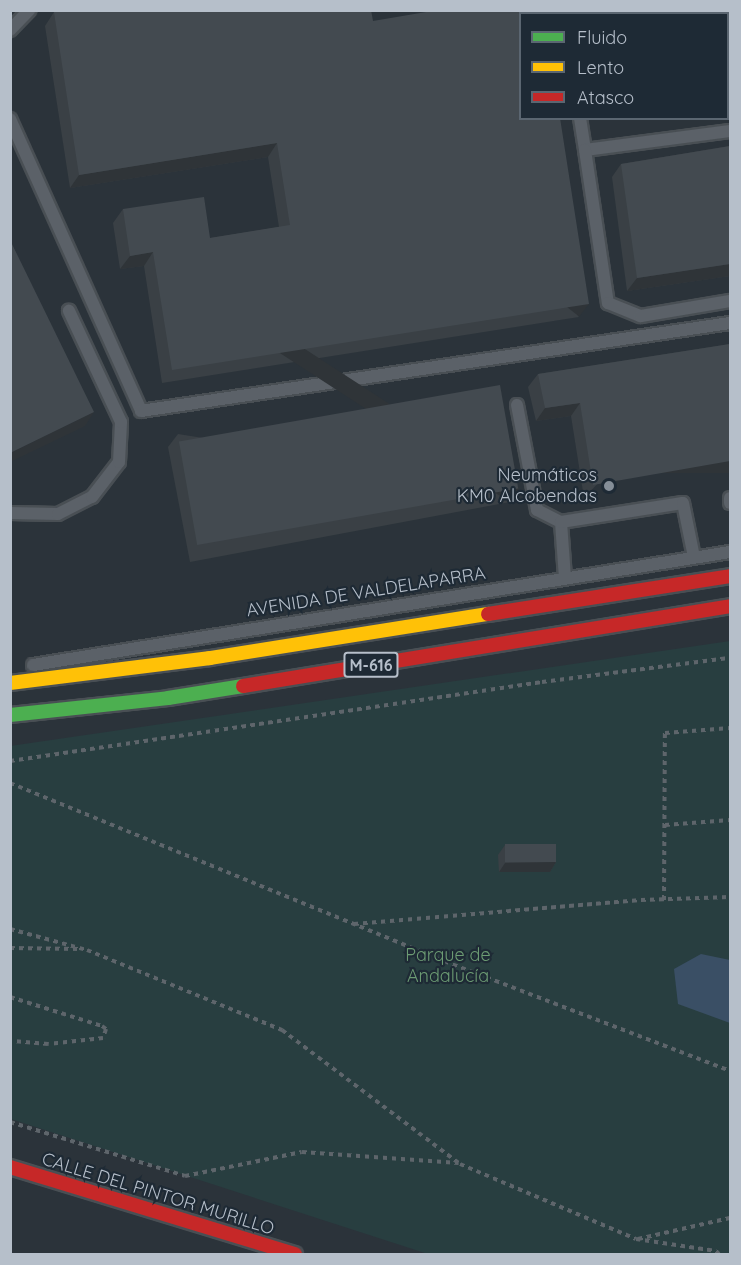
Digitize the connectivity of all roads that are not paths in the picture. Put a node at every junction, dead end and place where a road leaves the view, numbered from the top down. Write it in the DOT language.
graph roads {
  1 [pos="29,10"];
  2 [pos="10,30"];
  3 [pos="10,119"];
  4 [pos="580,120"];
  5 [pos="730,131"];
  6 [pos="585,150"];
  7 [pos="730,301"];
  8 [pos="69,311"];
  9 [pos="730,323"];
  10 [pos="517,405"];
  11 [pos="730,498"];
  12 [pos="730,503"];
  13 [pos="10,513"];
  14 [pos="561,522"];
  15 [pos="730,552"];
  16 [pos="694,557"];
  17 [pos="730,576"];
  18 [pos="565,578"];
  19 [pos="730,606"];
  20 [pos="10,677"];
  21 [pos="10,682"];
  22 [pos="10,715"];
  23 [pos="10,1167"];
  24 [pos="295,1254"];
  1 -- 2 [label="lane"];
  3 -- 9 [label="lane"];
  4 -- 6 [label="lane"];
  5 -- 6 [label="lane"];
  6 -- 7 [label="lane"];
  8 -- 13 [label="lane"];
  10 -- 14 [label="lane"];
  11 -- 12 [label="lane"];
  14 -- 16 [label="lane"];
  14 -- 18 [label="lane"];
  15 -- 16 [label="lane, AVENIDA DE VALDELAPARRA"];
  16 -- 18 [label="lane, AVENIDA DE VALDELAPARRA"];
  17 -- 21 [label="main road, M-616"];
  18 -- 20 [label="lane, AVENIDA DE VALDELAPARRA"];
  19 -- 22 [label="main road, M-616"];
  23 -- 24 [label="main road, CALLE DEL PINTOR MURILLO"];
}
